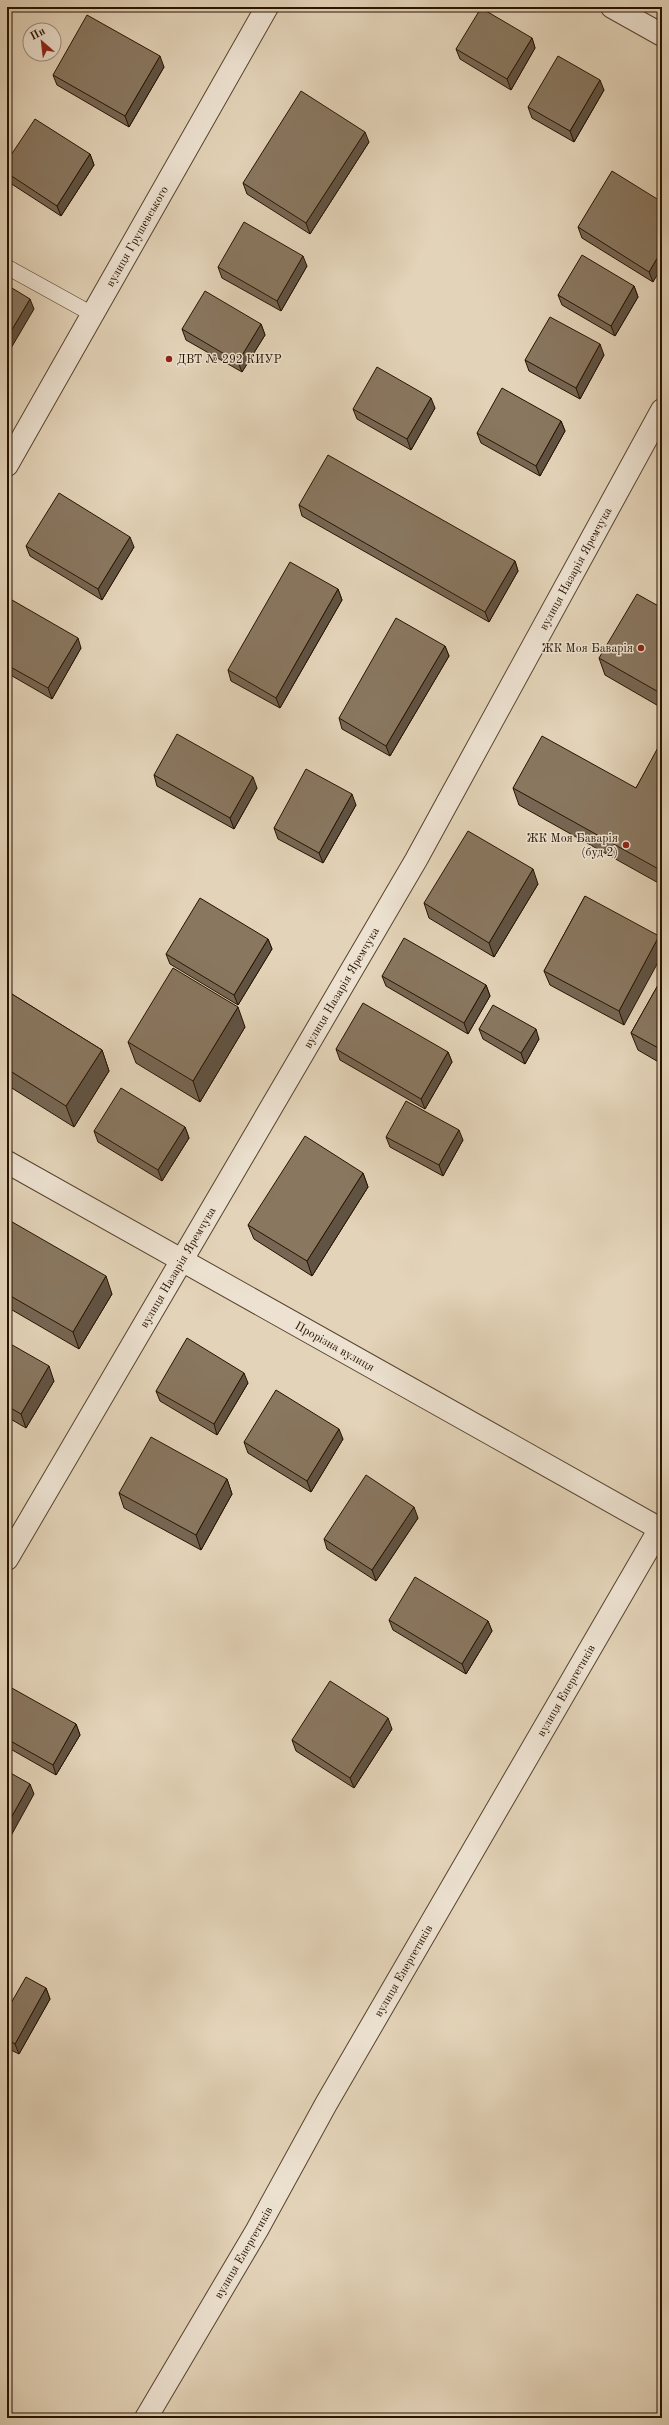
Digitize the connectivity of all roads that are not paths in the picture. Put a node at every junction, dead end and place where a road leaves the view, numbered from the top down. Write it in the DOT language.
graph roads {
  1 [pos="267,7"];
  2 [pos="612,7"];
  3 [pos="662,35"];
  4 [pos="7,267"];
  5 [pos="92,314"];
  6 [pos="662,410"];
  7 [pos="7,465"];
  8 [pos="7,1162"];
  9 [pos="181,1261"];
  10 [pos="661,1528"];
  11 [pos="7,1559"];
  12 [pos="146,2418"];
  1 -- 5 [label="street, вулиця Грушевського"];
  2 -- 3 [label="street"];
  4 -- 5 [label="lane"];
  5 -- 7 [label="street, вулиця Грушевського"];
  6 -- 9 [label="street, вулиця Назарія Яремчука"];
  8 -- 9 [label="street, Прорізна вулиця"];
  9 -- 10 [label="street, Прорізна вулиця"];
  9 -- 11 [label="street, вулиця Назарія Яремчука"];
  10 -- 12 [label="street, вулиця Енергетиків"];
}
